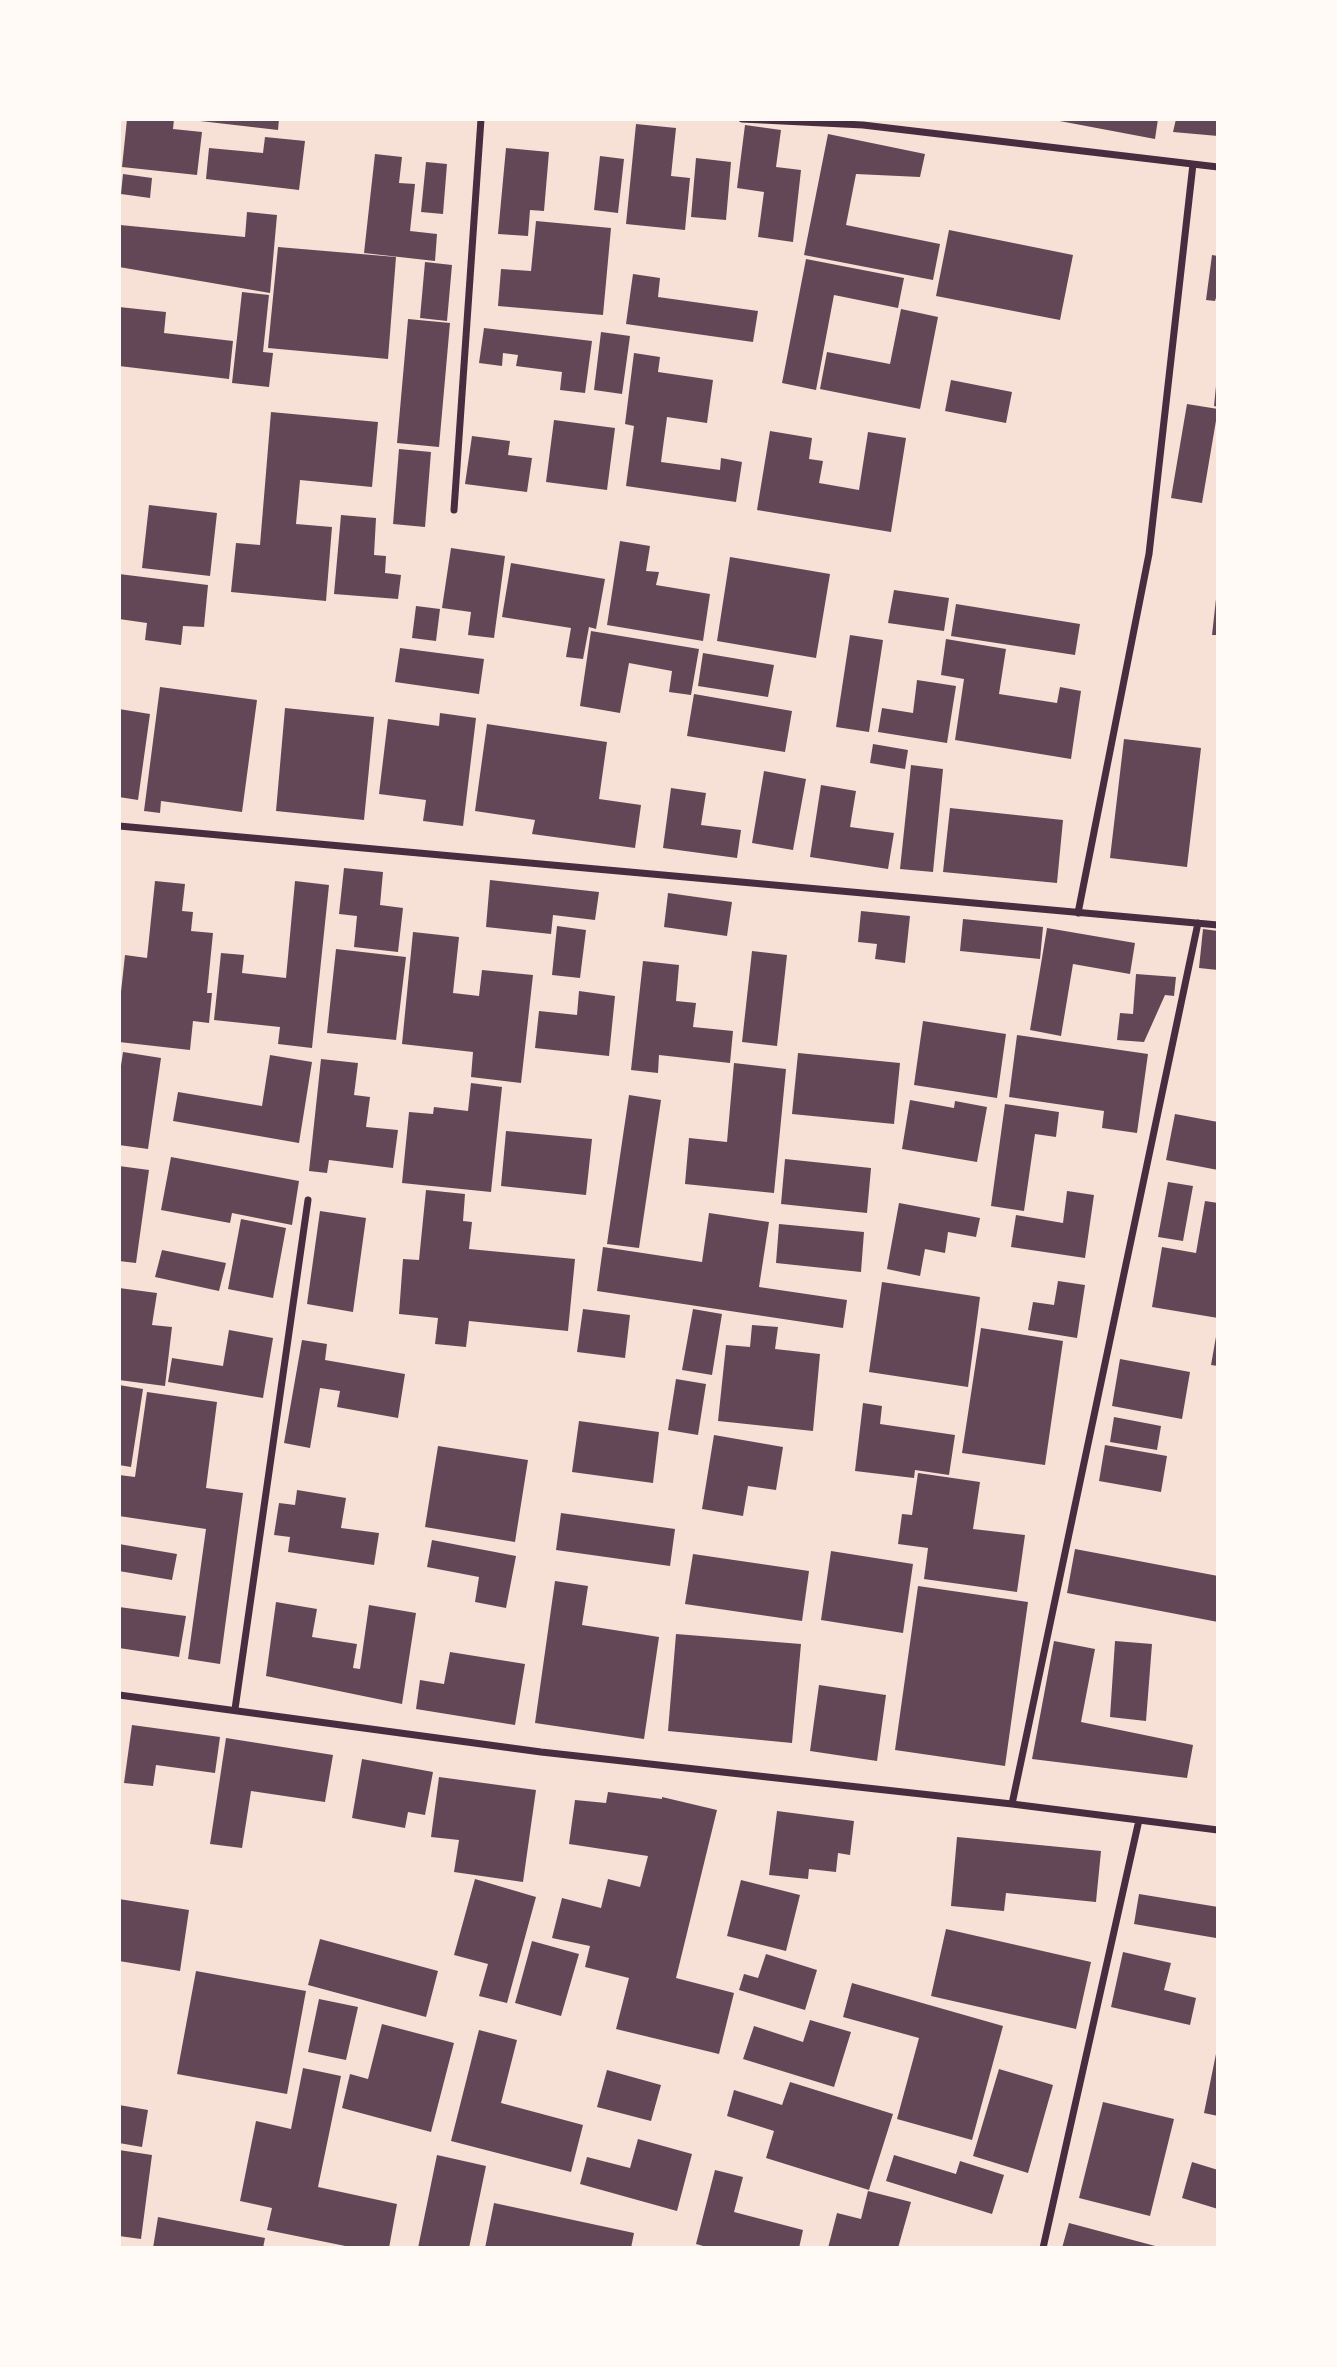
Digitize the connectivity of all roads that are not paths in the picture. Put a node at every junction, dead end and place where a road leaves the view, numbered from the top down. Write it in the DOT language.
graph roads {
  1 [pos="481,119"];
  2 [pos="742,119"];
  3 [pos="863,122"];
  4 [pos="1193,164"];
  5 [pos="1218,167"];
  6 [pos="454,510"];
  7 [pos="119,826"];
  8 [pos="1078,913"];
  9 [pos="1198,923"];
  10 [pos="1218,925"];
  11 [pos="308,1200"];
  12 [pos="119,1695"];
  13 [pos="235,1709"];
  14 [pos="1012,1804"];
  15 [pos="1139,1820"];
  16 [pos="1218,1830"];
  17 [pos="1043,2248"];
  1 -- 6 [label="street"];
  2 -- 3 [label="street"];
  3 -- 4 [label="street"];
  4 -- 5 [label="street"];
  4 -- 8 [label="street"];
  7 -- 8 [label="street"];
  8 -- 9 [label="street"];
  9 -- 10 [label="street"];
  9 -- 14 [label="street"];
  11 -- 13 [label="street"];
  12 -- 13 [label="street"];
  13 -- 14 [label="street"];
  14 -- 15 [label="street"];
  15 -- 16 [label="street"];
  15 -- 17 [label="street"];
}
